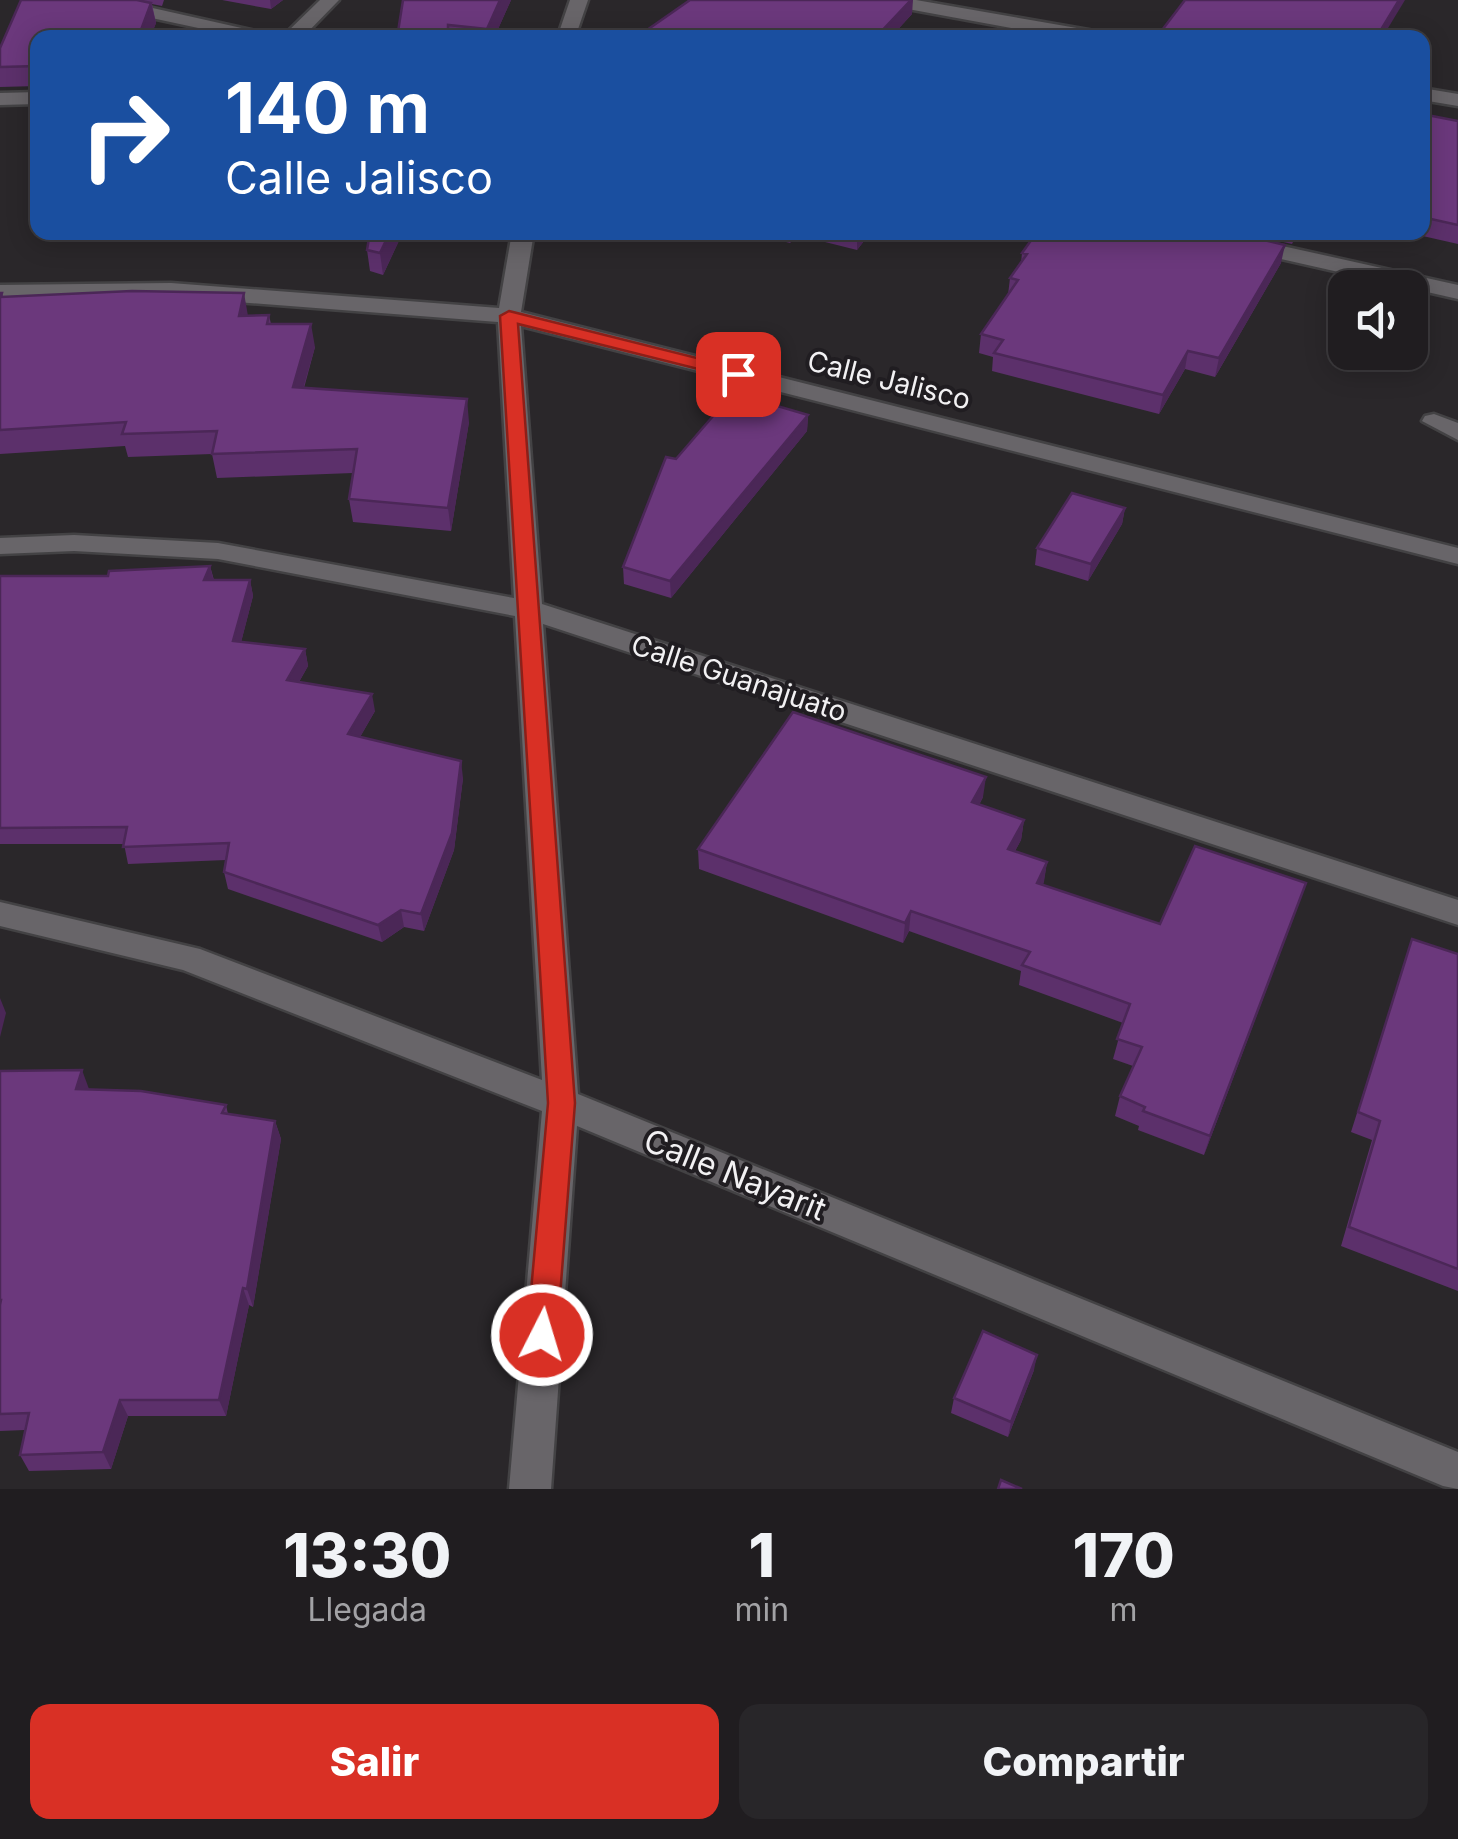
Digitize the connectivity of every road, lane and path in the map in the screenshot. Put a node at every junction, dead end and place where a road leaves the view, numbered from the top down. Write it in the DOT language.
graph roads {
  1 [pos="90,0"];
  2 [pos="330,0"];
  3 [pos="579,0"];
  4 [pos="886,0"];
  5 [pos="235,30"];
  6 [pos="300,30"];
  7 [pos="569,30"];
  8 [pos="1055,30"];
  9 [pos="1430,95"];
  10 [pos="30,98"];
  11 [pos="0,99"];
  12 [pos="1458,100"];
  13 [pos="523,240"];
  14 [pos="1224,240"];
  15 [pos="0,292"];
  16 [pos="1458,292"];
  17 [pos="509,316"];
  18 [pos="1434,420"];
  19 [pos="1458,433"];
  20 [pos="0,546"];
  21 [pos="1458,556"];
  22 [pos="531,610"];
  23 [pos="0,914"];
  24 [pos="1458,914"];
  25 [pos="561,1103"];
  26 [pos="1458,1472"];
  27 [pos="530,1489"];
  1 -- 5 [label="street"];
  2 -- 6 [label="street"];
  3 -- 7 [label="street"];
  4 -- 8 [label="street"];
  9 -- 12 [label="street"];
  10 -- 11 [label="street"];
  13 -- 17 [label="street"];
  14 -- 16 [label="street"];
  15 -- 17 [label="street, Calle Jalisco"];
  17 -- 21 [label="street, Calle Jalisco"];
  17 -- 22 [label="street"];
  18 -- 19 [label="street"];
  20 -- 22 [label="street, Calle Guanajuato"];
  22 -- 24 [label="street, Calle Guanajuato"];
  22 -- 25 [label="street"];
  23 -- 25 [label="street, Calle Nayarit"];
  25 -- 26 [label="street, Calle Nayarit"];
  25 -- 27 [label="street"];
}
